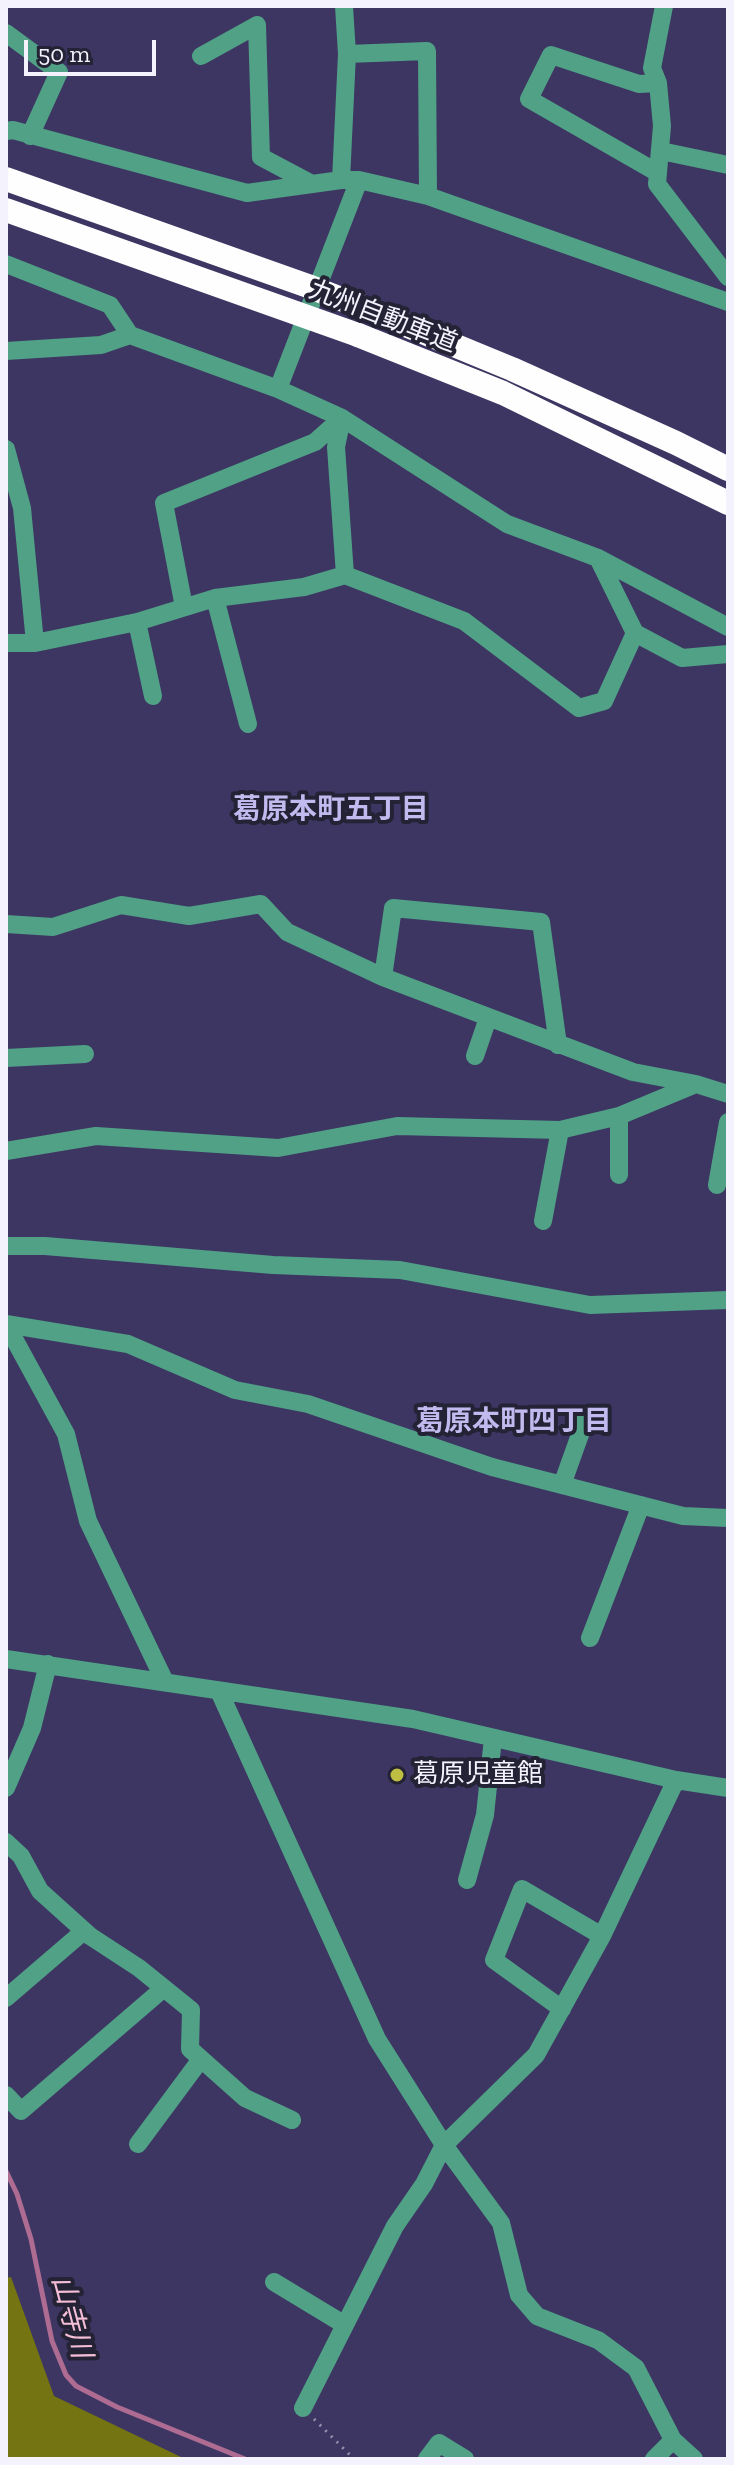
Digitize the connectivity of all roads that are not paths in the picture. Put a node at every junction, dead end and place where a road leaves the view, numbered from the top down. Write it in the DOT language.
graph roads {
  1 [pos="344,6"];
  2 [pos="664,6"];
  3 [pos="6,33"];
  4 [pos="347,54"];
  5 [pos="201,56"];
  6 [pos="658,83"];
  7 [pos="6,131"];
  8 [pos="30,136"];
  9 [pos="661,151"];
  10 [pos="728,165"];
  11 [pos="658,173"];
  12 [pos="6,179"];
  13 [pos="350,180"];
  14 [pos="312,184"];
  15 [pos="428,196"];
  16 [pos="6,210"];
  17 [pos="6,264"];
  18 [pos="728,277"];
  19 [pos="728,302"];
  20 [pos="130,335"];
  21 [pos="6,351"];
  22 [pos="278,389"];
  23 [pos="342,418"];
  24 [pos="6,449"];
  25 [pos="728,469"];
  26 [pos="728,503"];
  27 [pos="598,558"];
  28 [pos="345,575"];
  29 [pos="215,598"];
  30 [pos="184,607"];
  31 [pos="137,622"];
  32 [pos="728,627"];
  33 [pos="635,633"];
  34 [pos="6,643"];
  35 [pos="35,643"];
  36 [pos="728,654"];
  37 [pos="153,696"];
  38 [pos="248,724"];
  39 [pos="6,924"];
  40 [pos="383,977"];
  41 [pos="488,1018"];
  42 [pos="558,1045"];
  43 [pos="85,1054"];
  44 [pos="475,1056"];
  45 [pos="6,1058"];
  46 [pos="696,1084"];
  47 [pos="728,1094"];
  48 [pos="619,1116"];
  49 [pos="728,1122"];
  50 [pos="560,1130"];
  51 [pos="6,1151"];
  52 [pos="619,1175"];
  53 [pos="717,1185"];
  54 [pos="543,1221"];
  55 [pos="6,1246"];
  56 [pos="728,1300"];
  57 [pos="587,1415"];
  58 [pos="562,1485"];
  59 [pos="641,1505"];
  60 [pos="728,1518"];
  61 [pos="590,1638"];
  62 [pos="6,1659"];
  63 [pos="48,1664"];
  64 [pos="165,1682"];
  65 [pos="219,1691"];
  66 [pos="493,1738"];
  67 [pos="676,1780"];
  68 [pos="6,1788"];
  69 [pos="728,1788"];
  70 [pos="6,1842"];
  71 [pos="467,1880"];
  72 [pos="84,1931"];
  73 [pos="602,1936"];
  74 [pos="164,1988"];
  75 [pos="6,1998"];
  76 [pos="562,2009"];
  77 [pos="201,2059"];
  78 [pos="6,2095"];
  79 [pos="292,2120"];
  80 [pos="138,2144"];
  81 [pos="444,2145"];
  82 [pos="274,2282"];
  83 [pos="345,2325"];
  84 [pos="303,2408"];
  85 [pos="673,2440"];
  86 [pos="427,2459"];
  87 [pos="465,2459"];
  88 [pos="654,2459"];
  89 [pos="694,2459"];
  1 -- 4 [label="street"];
  2 -- 6 [label="street"];
  3 -- 8 [label="street"];
  4 -- 13 [label="street"];
  4 -- 15 [label="street"];
  5 -- 14 [label="street"];
  6 -- 9 [label="street"];
  6 -- 11 [label="street"];
  7 -- 8 [label="street"];
  8 -- 14 [label="street"];
  9 -- 10 [label="street"];
  9 -- 11 [label="street"];
  11 -- 18 [label="street"];
  12 -- 25 [label="highway, 九州自動車道, bridge"];
  13 -- 14 [label="street"];
  13 -- 15 [label="street"];
  13 -- 22 [label="street"];
  15 -- 19 [label="street"];
  16 -- 26 [label="highway, 九州自動車道, bridge"];
  17 -- 20 [label="street"];
  20 -- 21 [label="street"];
  20 -- 22 [label="street"];
  22 -- 23 [label="street"];
  23 -- 27 [label="street"];
  23 -- 28 [label="street"];
  23 -- 30 [label="street"];
  24 -- 35 [label="street"];
  27 -- 32 [label="street"];
  27 -- 33 [label="street"];
  28 -- 29 [label="street"];
  28 -- 33 [label="street"];
  29 -- 30 [label="street"];
  29 -- 38 [label="street"];
  30 -- 31 [label="street"];
  31 -- 35 [label="street"];
  31 -- 37 [label="street"];
  33 -- 36 [label="street"];
  34 -- 35 [label="street"];
  39 -- 40 [label="street"];
  40 -- 41 [label="street"];
  40 -- 42 [label="street"];
  41 -- 42 [label="street"];
  41 -- 44 [label="street"];
  42 -- 46 [label="street"];
  43 -- 45 [label="street"];
  46 -- 47 [label="street"];
  46 -- 48 [label="street"];
  48 -- 50 [label="street"];
  48 -- 52 [label="street"];
  49 -- 53 [label="street"];
  50 -- 51 [label="street"];
  50 -- 54 [label="street"];
  55 -- 56 [label="street"];
  57 -- 58 [label="street"];
  58 -- 59 [label="street"];
  58 -- 64 [label="street"];
  59 -- 60 [label="street"];
  59 -- 61 [label="street"];
  62 -- 63 [label="street"];
  63 -- 64 [label="street"];
  63 -- 68 [label="street"];
  64 -- 65 [label="street"];
  65 -- 66 [label="street"];
  65 -- 81 [label="street"];
  66 -- 67 [label="street"];
  66 -- 71 [label="street"];
  67 -- 69 [label="street"];
  67 -- 73 [label="street"];
  70 -- 72 [label="street"];
  72 -- 74 [label="street"];
  72 -- 75 [label="street"];
  73 -- 76 [label="street"];
  73 -- 76 [label="street"];
  74 -- 77 [label="street"];
  74 -- 78 [label="street"];
  76 -- 81 [label="street"];
  77 -- 79 [label="street"];
  77 -- 80 [label="street"];
  81 -- 83 [label="street"];
  81 -- 85 [label="street"];
  82 -- 83 [label="street"];
  83 -- 84 [label="street"];
  85 -- 88 [label="street"];
  85 -- 89 [label="street"];
  86 -- 87 [label="street"];
}
